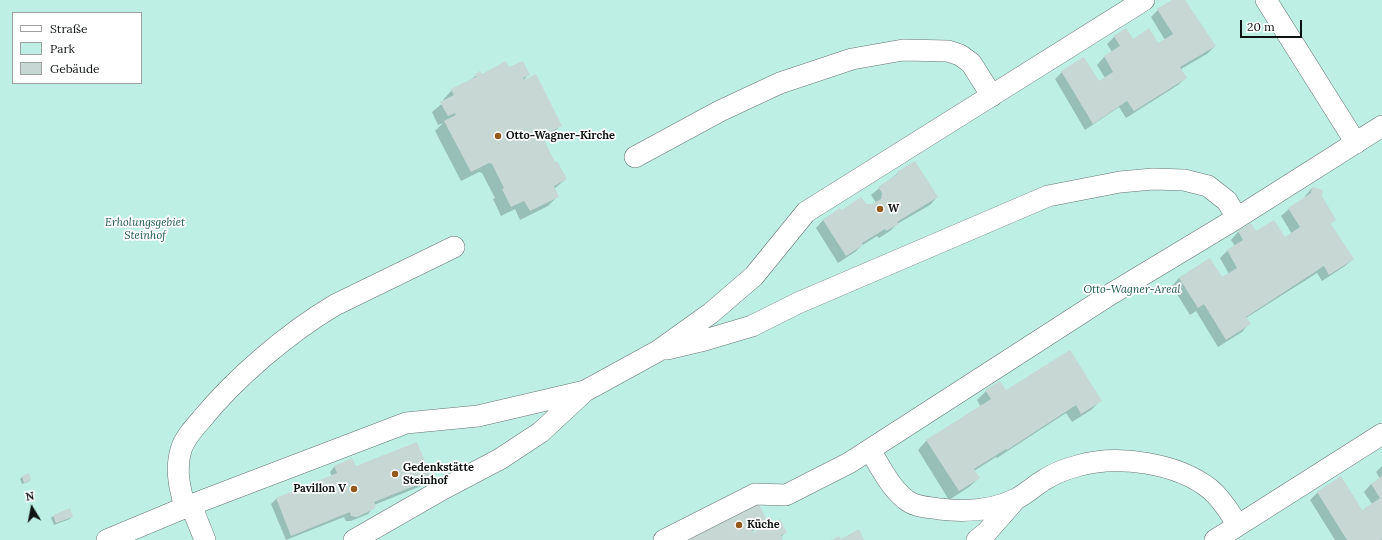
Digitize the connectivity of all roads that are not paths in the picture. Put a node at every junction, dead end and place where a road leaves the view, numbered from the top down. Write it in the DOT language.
graph roads {
  1 [pos="1144,0"];
  2 [pos="1266,0"];
  3 [pos="992,96"];
  4 [pos="1382,126"];
  5 [pos="1356,143"];
  6 [pos="634,157"];
  7 [pos="1237,218"];
  8 [pos="454,248"];
  9 [pos="658,351"];
  10 [pos="586,390"];
  11 [pos="1382,434"];
  12 [pos="870,450"];
  13 [pos="1016,499"];
  14 [pos="188,506"];
  15 [pos="1238,525"];
  16 [pos="107,540"];
  17 [pos="205,540"];
  18 [pos="354,540"];
  19 [pos="664,540"];
  20 [pos="977,540"];
  21 [pos="1215,540"];
  1 -- 3 [label="lane"];
  2 -- 5 [label="lane"];
  3 -- 6 [label="lane"];
  3 -- 9 [label="lane"];
  4 -- 5 [label="lane"];
  5 -- 7 [label="lane"];
  7 -- 9 [label="lane"];
  7 -- 12 [label="lane"];
  8 -- 14 [label="lane"];
  9 -- 10 [label="lane"];
  10 -- 14 [label="lane"];
  10 -- 18 [label="lane"];
  11 -- 15 [label="lane"];
  12 -- 13 [label="lane"];
  12 -- 19 [label="lane"];
  13 -- 15 [label="lane"];
  13 -- 20 [label="lane"];
  14 -- 16 [label="lane"];
  14 -- 17 [label="lane"];
  15 -- 21 [label="lane"];
}
